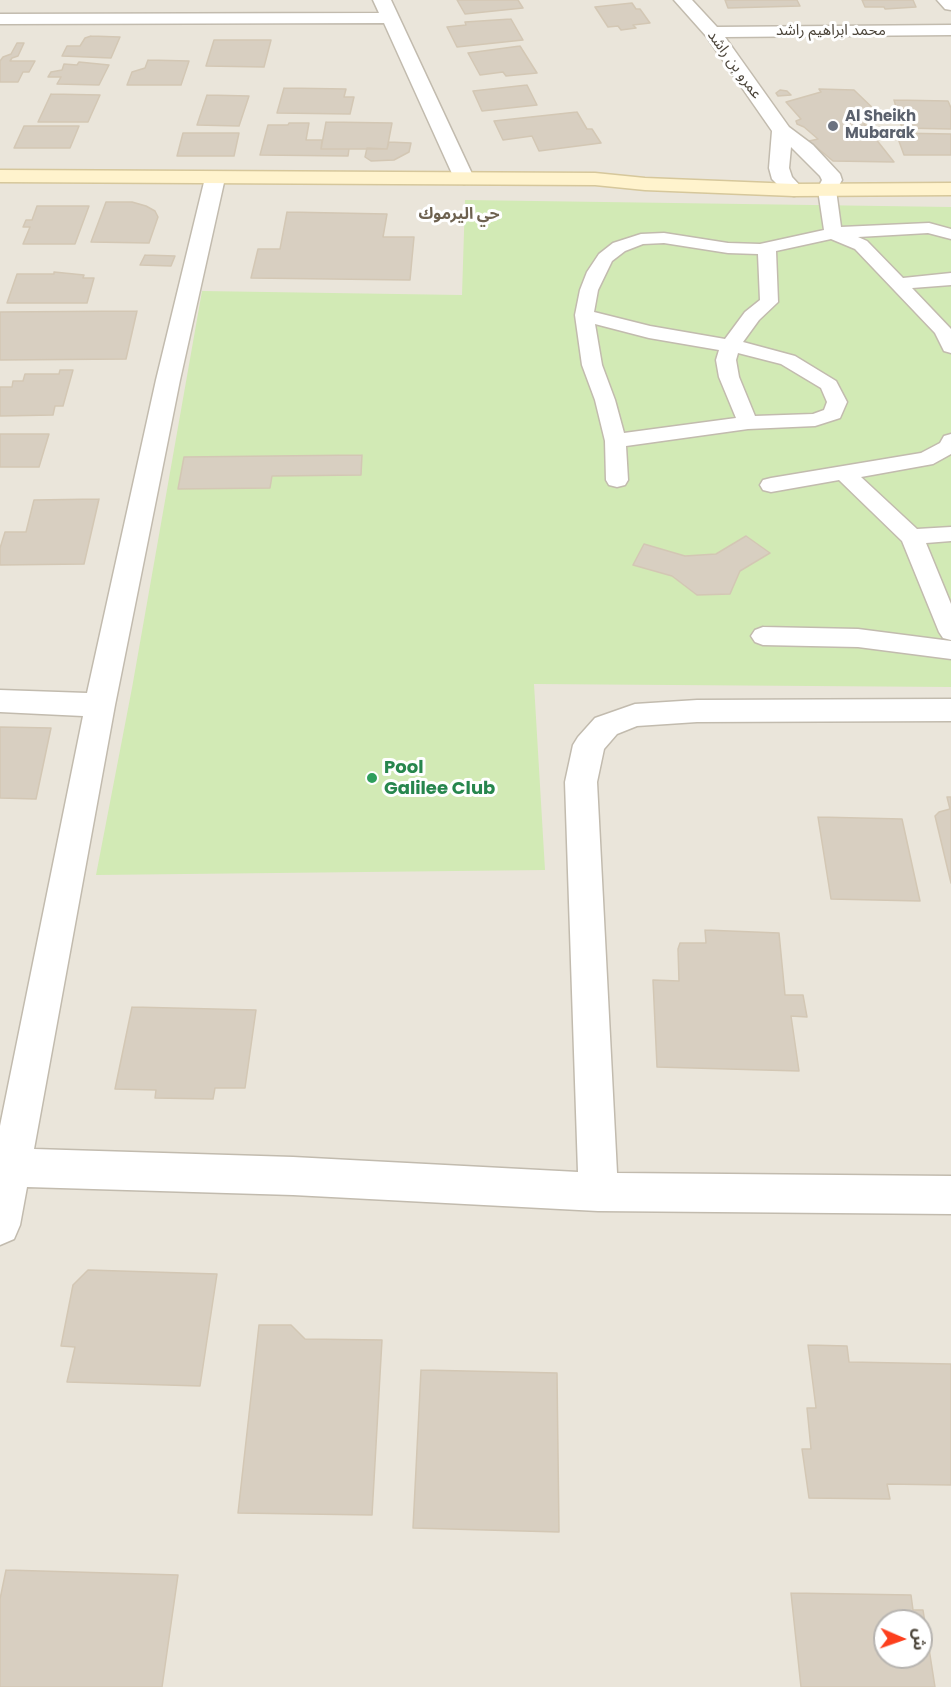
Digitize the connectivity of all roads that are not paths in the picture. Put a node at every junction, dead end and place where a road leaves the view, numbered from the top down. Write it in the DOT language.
graph roads {
  1 [pos="126,0"];
  2 [pos="382,0"];
  3 [pos="683,0"];
  4 [pos="946,0"];
  5 [pos="951,5"];
  6 [pos="390,18"];
  7 [pos="0,19"];
  8 [pos="129,19"];
  9 [pos="951,30"];
  10 [pos="712,32"];
  11 [pos="782,131"];
  12 [pos="779,168"];
  13 [pos="826,169"];
  14 [pos="0,176"];
  15 [pos="216,177"];
  16 [pos="464,178"];
  17 [pos="595,178"];
  18 [pos="951,179"];
  19 [pos="951,189"];
  20 [pos="794,190"];
  21 [pos="827,190"];
  22 [pos="833,232"];
  23 [pos="951,234"];
  24 [pos="767,247"];
  25 [pos="951,279"];
  26 [pos="897,284"];
  27 [pos="584,315"];
  28 [pos="730,346"];
  29 [pos="951,347"];
  30 [pos="748,423"];
  31 [pos="615,441"];
  32 [pos="951,441"];
  33 [pos="845,474"];
  34 [pos="617,480"];
  35 [pos="771,485"];
  36 [pos="951,534"];
  37 [pos="912,537"];
  38 [pos="951,632"];
  39 [pos="763,636"];
  40 [pos="951,650"];
  41 [pos="0,701"];
  42 [pos="100,705"];
  43 [pos="951,710"];
  44 [pos="6,1167"];
  45 [pos="597,1191"];
  46 [pos="951,1195"];
  47 [pos="0,1225"];
  1 -- 8 [label="street"];
  2 -- 6 [label="street"];
  3 -- 10 [label="street, عمرو بن راشد"];
  4 -- 5 [label="street"];
  6 -- 8 [label="street"];
  6 -- 16 [label="street"];
  7 -- 8 [label="street"];
  9 -- 10 [label="street, محمد ابراهيم راشد"];
  10 -- 11 [label="street, عمرو بن راشد"];
  11 -- 12 [label="street"];
  11 -- 13 [label="street, عمرو بن راشد"];
  12 -- 13 [label="street"];
  12 -- 17 [label="street"];
  12 -- 20 [label="street"];
  13 -- 18 [label="street"];
  13 -- 21 [label="street"];
  14 -- 15 [label="street"];
  15 -- 16 [label="street"];
  15 -- 42 [label="street"];
  16 -- 17 [label="street"];
  17 -- 20 [label="street"];
  19 -- 21 [label="street"];
  20 -- 21 [label="street"];
  21 -- 22 [label="lane"];
  22 -- 23 [label="lane"];
  22 -- 24 [label="lane"];
  22 -- 26 [label="lane"];
  24 -- 27 [label="lane"];
  24 -- 28 [label="lane"];
  25 -- 26 [label="lane"];
  26 -- 29 [label="lane"];
  27 -- 28 [label="lane"];
  27 -- 31 [label="lane"];
  28 -- 30 [label="lane"];
  28 -- 30 [label="lane"];
  30 -- 31 [label="lane"];
  31 -- 34 [label="lane"];
  32 -- 33 [label="lane"];
  33 -- 35 [label="lane"];
  33 -- 37 [label="lane"];
  36 -- 37 [label="lane"];
  37 -- 38 [label="lane"];
  39 -- 40 [label="lane"];
  41 -- 42 [label="street"];
  42 -- 44 [label="street"];
  43 -- 45 [label="street"];
  44 -- 45 [label="street"];
  44 -- 47 [label="street"];
  45 -- 46 [label="street"];
}
